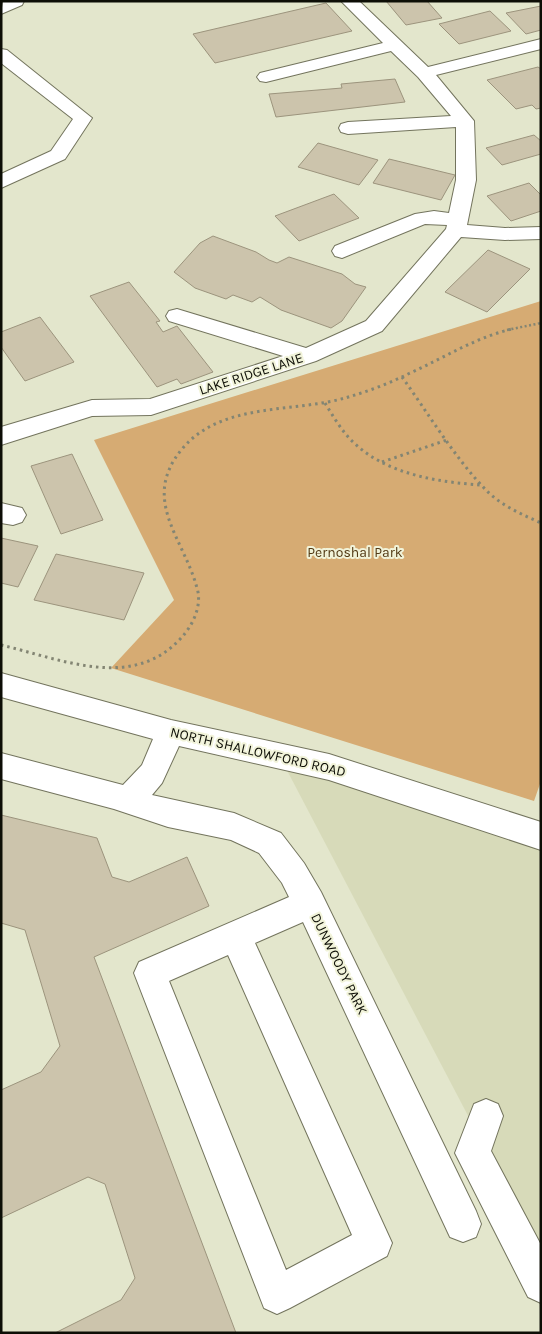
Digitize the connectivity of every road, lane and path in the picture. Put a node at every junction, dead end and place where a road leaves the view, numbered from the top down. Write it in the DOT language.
graph roads {
  1 [pos="349,1"];
  2 [pos="541,44"];
  3 [pos="396,45"];
  4 [pos="1,54"];
  5 [pos="424,72"];
  6 [pos="266,78"];
  7 [pos="465,120"];
  8 [pos="348,128"];
  9 [pos="1,182"];
  10 [pos="457,225"];
  11 [pos="541,233"];
  12 [pos="342,251"];
  13 [pos="177,316"];
  14 [pos="541,323"];
  15 [pos="308,356"];
  16 [pos="402,377"];
  17 [pos="325,402"];
  18 [pos="1,436"];
  19 [pos="447,440"];
  20 [pos="382,462"];
  21 [pos="482,485"];
  22 [pos="541,523"];
  23 [pos="1,645"];
  24 [pos="1,684"];
  25 [pos="171,732"];
  26 [pos="1,766"];
  27 [pos="128,801"];
  28 [pos="541,836"];
  29 [pos="310,903"];
  30 [pos="236,936"];
  31 [pos="486,1116"];
  32 [pos="463,1224"];
  33 [pos="541,1284"];
  1 -- 3 [label="street"];
  2 -- 5 [label="street"];
  3 -- 5 [label="street"];
  3 -- 6 [label="street"];
  4 -- 9 [label="street"];
  5 -- 7 [label="street"];
  7 -- 8 [label="street"];
  7 -- 10 [label="street, LAKE RIDGE LANE"];
  10 -- 11 [label="street"];
  10 -- 12 [label="street"];
  10 -- 15 [label="street, LAKE RIDGE LANE"];
  13 -- 15 [label="street"];
  14 -- 16 [label="path"];
  15 -- 18 [label="street, LAKE RIDGE LANE"];
  16 -- 17 [label="path"];
  16 -- 19 [label="path"];
  17 -- 20 [label="path"];
  17 -- 23 [label="path"];
  19 -- 20 [label="path"];
  19 -- 21 [label="path"];
  20 -- 21 [label="path"];
  21 -- 22 [label="path"];
  24 -- 25 [label="street, NORTH SHALLOWFORD ROAD"];
  25 -- 27 [label="street"];
  25 -- 28 [label="street, NORTH SHALLOWFORD ROAD"];
  26 -- 27 [label="street, DUNWOODY PARK"];
  27 -- 29 [label="street, DUNWOODY PARK"];
  29 -- 30 [label="street"];
  29 -- 32 [label="street, DUNWOODY PARK"];
  30 -- 30 [label="street"];
  31 -- 33 [label="street"];
}
